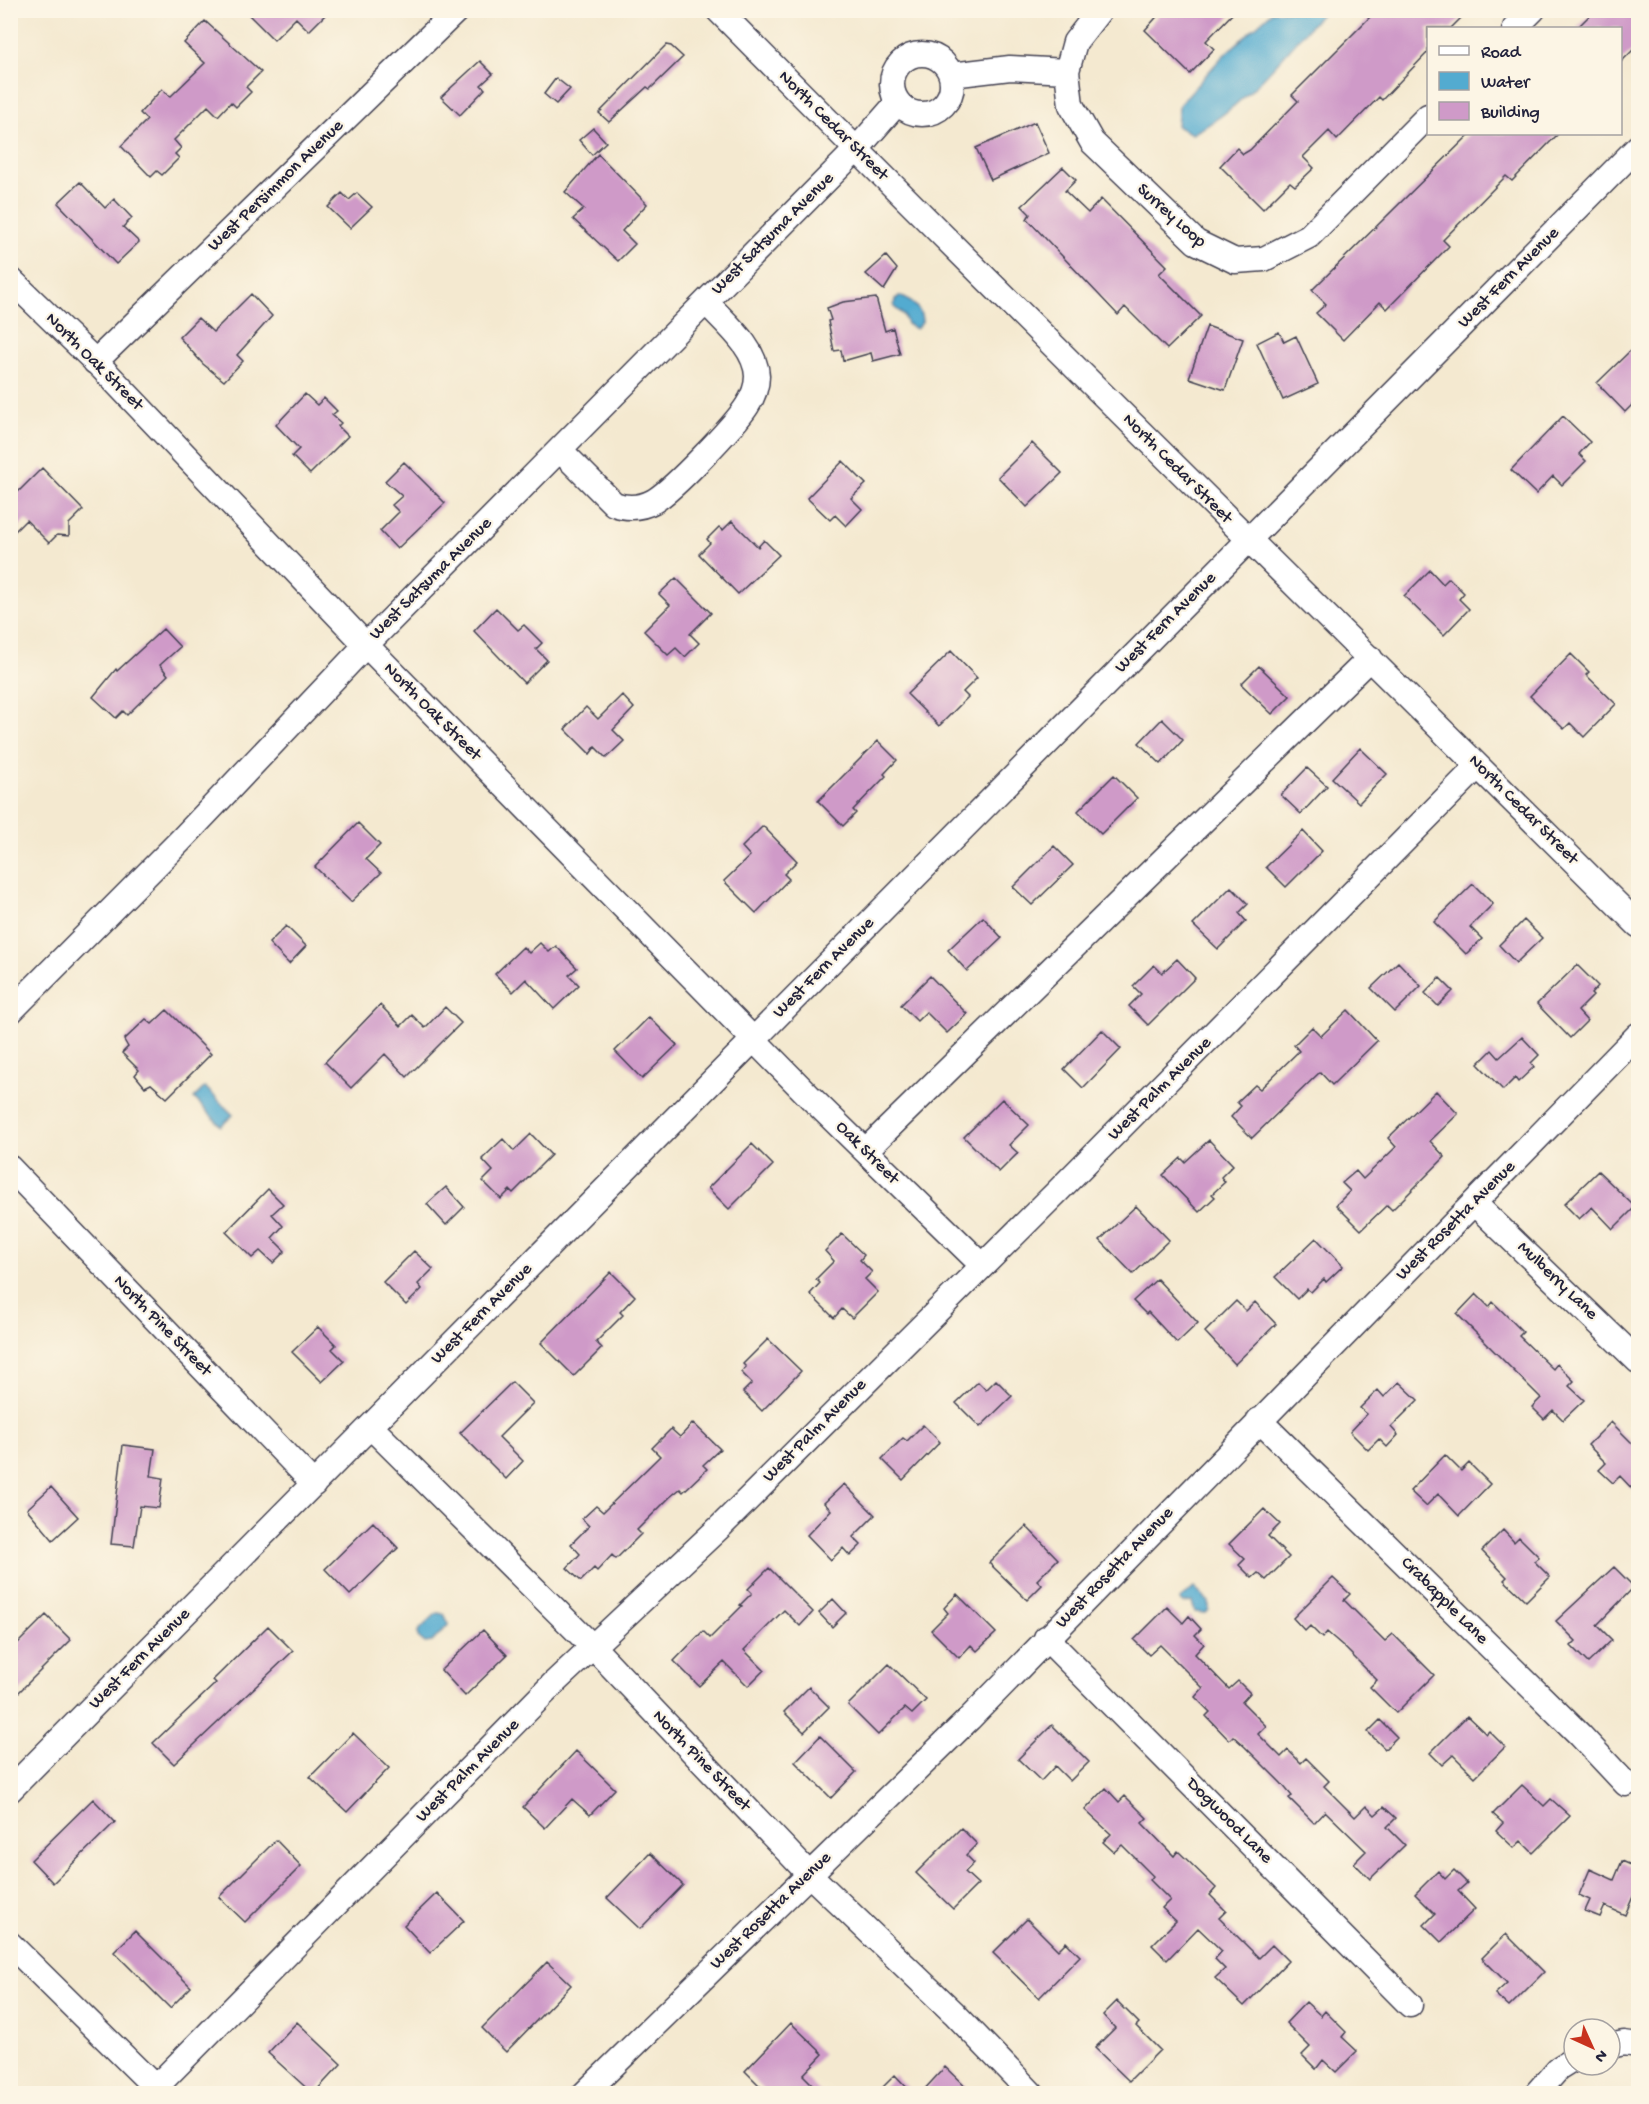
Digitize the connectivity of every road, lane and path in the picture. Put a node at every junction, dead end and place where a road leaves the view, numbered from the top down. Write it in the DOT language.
graph roads {
  1 [pos="457,10"];
  2 [pos="718,10"];
  3 [pos="1100,10"];
  4 [pos="1533,10"];
  5 [pos="1516,27"];
  6 [pos="1067,71"];
  7 [pos="951,75"];
  8 [pos="898,102"];
  9 [pos="1427,117"];
  10 [pos="1638,147"];
  11 [pos="856,150"];
  12 [pos="10,279"];
  13 [pos="706,302"];
  14 [pos="95,362"];
  15 [pos="560,450"];
  16 [pos="1249,540"];
  17 [pos="366,645"];
  18 [pos="1370,658"];
  19 [pos="1478,765"];
  20 [pos="1638,926"];
  21 [pos="10,1012"];
  22 [pos="1638,1035"];
  23 [pos="755,1039"];
  24 [pos="866,1150"];
  25 [pos="10,1168"];
  26 [pos="1475,1203"];
  27 [pos="981,1265"];
  28 [pos="1638,1361"];
  29 [pos="1259,1420"];
  30 [pos="370,1427"];
  31 [pos="314,1484"];
  32 [pos="1046,1638"];
  33 [pos="594,1648"];
  34 [pos="1626,1785"];
  35 [pos="10,1790"];
  36 [pos="809,1874"];
  37 [pos="10,1944"];
  38 [pos="1410,2005"];
  39 [pos="1622,2043"];
  40 [pos="1638,2045"];
  41 [pos="1562,2066"];
  42 [pos="155,2091"];
  43 [pos="584,2094"];
  44 [pos="1032,2094"];
  45 [pos="1536,2094"];
  1 -- 14 [label="street, West Persimmon Avenue"];
  2 -- 11 [label="street, North Cedar Street"];
  3 -- 6 [label="street, Surrey Loop"];
  4 -- 5 [label="street"];
  6 -- 7 [label="street"];
  6 -- 9 [label="street, Surrey Loop"];
  7 -- 8 [label="street"];
  7 -- 8 [label="street"];
  8 -- 11 [label="street"];
  10 -- 16 [label="street, West Fern Avenue"];
  11 -- 13 [label="street, West Satsuma Avenue"];
  11 -- 16 [label="street, North Cedar Street"];
  12 -- 14 [label="street, North Oak Street"];
  13 -- 15 [label="street, West Satsuma Avenue"];
  13 -- 15 [label="street"];
  14 -- 17 [label="street, North Oak Street"];
  15 -- 17 [label="street, West Satsuma Avenue"];
  16 -- 18 [label="street, North Cedar Street"];
  16 -- 23 [label="street, West Fern Avenue"];
  17 -- 21 [label="street, West Satsuma Avenue"];
  17 -- 23 [label="street, North Oak Street"];
  18 -- 19 [label="street, North Cedar Street"];
  18 -- 24 [label="street"];
  19 -- 20 [label="street, North Cedar Street"];
  19 -- 27 [label="street, West Palm Avenue"];
  22 -- 26 [label="street, West Rosetta Avenue"];
  23 -- 24 [label="street, Oak Street"];
  23 -- 30 [label="street, West Fern Avenue"];
  24 -- 27 [label="street, Oak Street"];
  25 -- 31 [label="street, North Pine Street"];
  26 -- 28 [label="street, Mulberry Lane"];
  26 -- 29 [label="street, West Rosetta Avenue"];
  27 -- 33 [label="street, West Palm Avenue"];
  29 -- 32 [label="street, West Rosetta Avenue"];
  29 -- 34 [label="street, Crabapple Lane"];
  30 -- 31 [label="street, West Fern Avenue"];
  30 -- 33 [label="street, North Pine Street"];
  31 -- 35 [label="street, West Fern Avenue"];
  32 -- 36 [label="street, West Rosetta Avenue"];
  32 -- 38 [label="street, Dogwood Lane"];
  33 -- 36 [label="street, North Pine Street"];
  33 -- 42 [label="street, West Palm Avenue"];
  36 -- 43 [label="street, West Rosetta Avenue"];
  36 -- 44 [label="street, North Pine Street"];
  37 -- 42 [label="street"];
  39 -- 40 [label="street"];
  41 -- 45 [label="street"];
}
